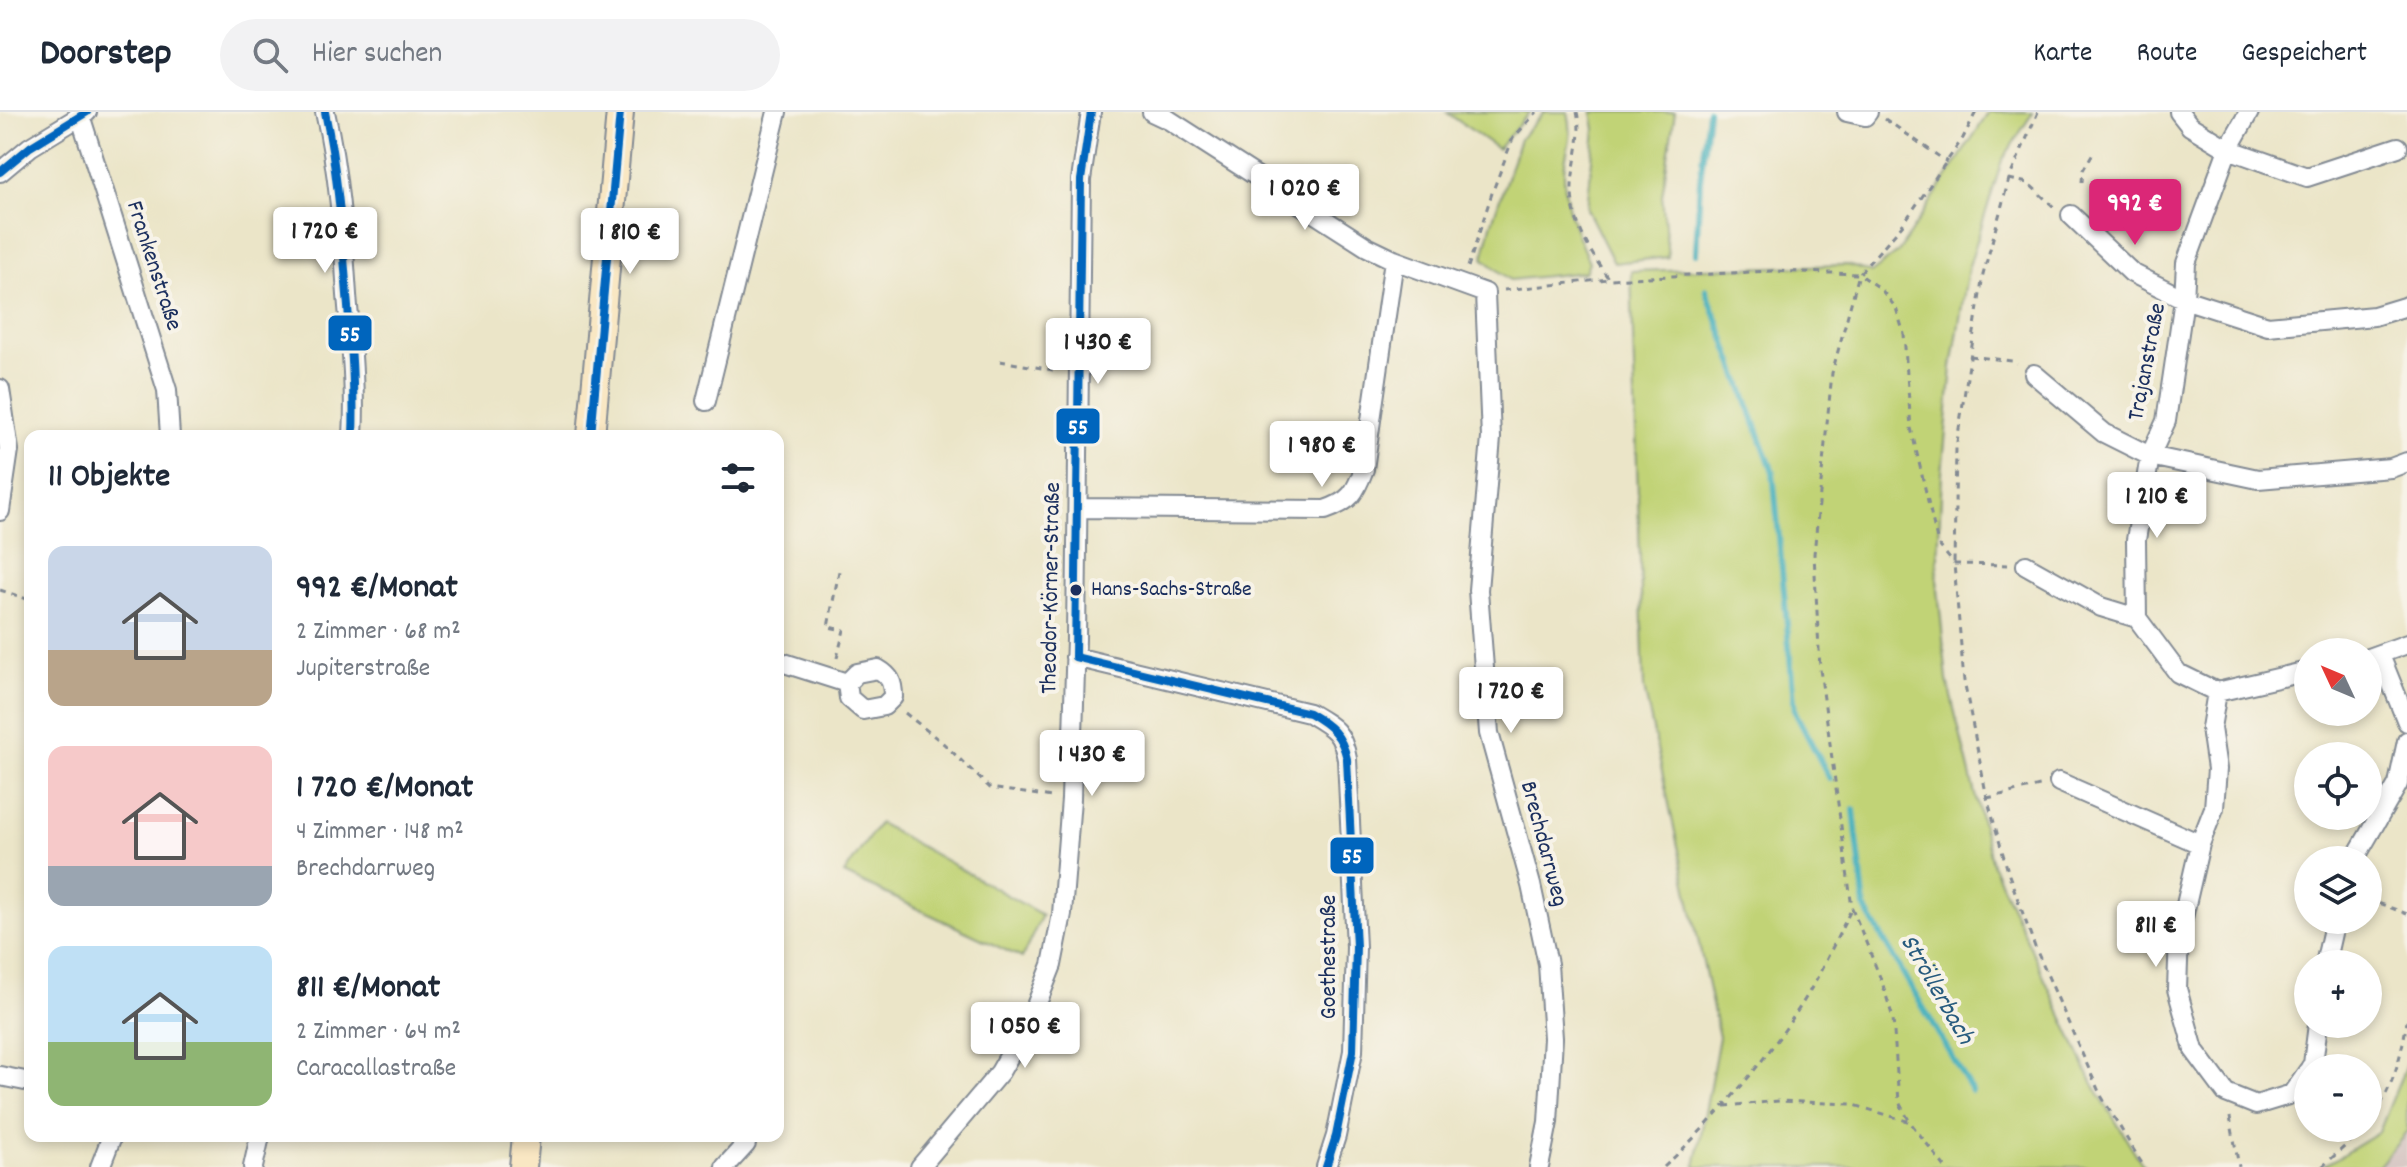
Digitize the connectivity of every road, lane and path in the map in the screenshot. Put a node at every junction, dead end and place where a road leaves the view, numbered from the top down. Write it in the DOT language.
graph roads {
  1 [pos="325,112"];
  2 [pos="620,112"];
  3 [pos="777,112"];
  4 [pos="1091,112"];
  5 [pos="1152,112"];
  6 [pos="1537,112"];
  7 [pos="1577,112"];
  8 [pos="1847,112"];
  9 [pos="1868,112"];
  10 [pos="1875,112"];
  11 [pos="1976,112"];
  12 [pos="2038,112"];
  13 [pos="2179,112"];
  14 [pos="2249,112"];
  15 [pos="82,113"];
  16 [pos="2398,147"];
  17 [pos="2228,149"];
  18 [pos="2092,152"];
  19 [pos="1947,162"];
  20 [pos="0,172"];
  21 [pos="2009,179"];
  22 [pos="2082,182"];
  23 [pos="2071,215"];
  24 [pos="1394,260"];
  25 [pos="1859,274"];
  26 [pos="1609,279"];
  27 [pos="1462,285"];
  28 [pos="1485,293"];
  29 [pos="2184,299"];
  30 [pos="2407,306"];
  31 [pos="1970,356"];
  32 [pos="1000,361"];
  33 [pos="1078,374"];
  34 [pos="2034,374"];
  35 [pos="0,389"];
  36 [pos="706,401"];
  37 [pos="170,430"];
  38 [pos="353,430"];
  39 [pos="592,430"];
  40 [pos="2150,456"];
  41 [pos="2407,462"];
  42 [pos="1078,508"];
  43 [pos="0,511"];
  44 [pos="1954,564"];
  45 [pos="2026,565"];
  46 [pos="840,566"];
  47 [pos="0,590"];
  48 [pos="24,598"];
  49 [pos="2137,618"];
  50 [pos="2407,644"];
  51 [pos="2382,653"];
  52 [pos="1075,657"];
  53 [pos="784,663"];
  54 [pos="2382,672"];
  55 [pos="2294,674"];
  56 [pos="839,680"];
  57 [pos="2217,692"];
  58 [pos="889,700"];
  59 [pos="2407,722"];
  60 [pos="2407,741"];
  61 [pos="2059,782"];
  62 [pos="1987,798"];
  63 [pos="1071,799"];
  64 [pos="2200,844"];
  65 [pos="2362,846"];
  66 [pos="2382,904"];
  67 [pos="1852,908"];
  68 [pos="2407,914"];
  69 [pos="2407,1021"];
  70 [pos="0,1076"];
  71 [pos="24,1081"];
  72 [pos="2294,1091"];
  73 [pos="2226,1093"];
  74 [pos="2382,1104"];
  75 [pos="1725,1106"];
  76 [pos="1910,1122"];
  77 [pos="110,1142"];
  78 [pos="259,1142"];
  79 [pos="525,1142"];
  80 [pos="2350,1142"];
  81 [pos="746,1144"];
  82 [pos="100,1167"];
  83 [pos="253,1167"];
  84 [pos="523,1167"];
  85 [pos="725,1167"];
  86 [pos="920,1167"];
  87 [pos="1326,1167"];
  88 [pos="1539,1167"];
  89 [pos="1664,1167"];
  90 [pos="1945,1167"];
  91 [pos="2144,1167"];
  92 [pos="2239,1167"];
  93 [pos="2322,1167"];
  1 -- 38 [label="street"];
  2 -- 39 [label="main road"];
  3 -- 36 [label="street"];
  4 -- 33 [label="street, Theodor-Körner-Straße"];
  5 -- 24 [label="street"];
  6 -- 27 [label="path"];
  7 -- 26 [label="path"];
  8 -- 9 [label="street"];
  10 -- 19 [label="path"];
  11 -- 19 [label="path"];
  12 -- 21 [label="path"];
  13 -- 17 [label="street"];
  14 -- 17 [label="street, Trajanstraße"];
  15 -- 20 [label="street"];
  15 -- 37 [label="street, Frankenstraße"];
  16 -- 17 [label="street"];
  17 -- 29 [label="street, Trajanstraße"];
  18 -- 22 [label="path"];
  19 -- 25 [label="path"];
  21 -- 23 [label="path"];
  21 -- 31 [label="path"];
  23 -- 29 [label="street"];
  24 -- 27 [label="street"];
  24 -- 42 [label="street"];
  25 -- 26 [label="path"];
  25 -- 44 [label="path"];
  25 -- 67 [label="path"];
  26 -- 28 [label="path"];
  27 -- 28 [label="street"];
  28 -- 88 [label="street, Brechdarrweg"];
  29 -- 30 [label="street"];
  29 -- 40 [label="street, Trajanstraße"];
  31 -- 34 [label="path"];
  31 -- 44 [label="path"];
  32 -- 33 [label="path"];
  33 -- 42 [label="street, Theodor-Körner-Straße"];
  34 -- 40 [label="street"];
  35 -- 43 [label="street"];
  40 -- 41 [label="street"];
  40 -- 49 [label="street, Trajanstraße"];
  42 -- 52 [label="street, Theodor-Körner-Straße"];
  44 -- 45 [label="path"];
  44 -- 62 [label="path"];
  45 -- 49 [label="street"];
  46 -- 56 [label="path"];
  47 -- 48 [label="path"];
  49 -- 57 [label="street"];
  50 -- 51 [label="street"];
  52 -- 63 [label="street, Theodor-Körner-Straße"];
  52 -- 87 [label="street, Goethestraße"];
  53 -- 56 [label="street"];
  54 -- 59 [label="street"];
  55 -- 57 [label="street"];
  56 -- 58 [label="street"];
  56 -- 58 [label="street"];
  57 -- 64 [label="street"];
  58 -- 63 [label="path"];
  60 -- 65 [label="street"];
  61 -- 62 [label="path"];
  61 -- 64 [label="street"];
  62 -- 91 [label="path"];
  63 -- 86 [label="street, Theodor-Körner-Straße"];
  64 -- 73 [label="street"];
  66 -- 68 [label="path"];
  67 -- 75 [label="path"];
  67 -- 76 [label="path"];
  69 -- 74 [label="path"];
  70 -- 71 [label="street"];
  72 -- 73 [label="street"];
  73 -- 92 [label="path"];
  75 -- 76 [label="path"];
  75 -- 89 [label="path"];
  76 -- 90 [label="path"];
  77 -- 82 [label="street"];
  78 -- 83 [label="street"];
  79 -- 84 [label="main road"];
  80 -- 93 [label="path"];
  81 -- 85 [label="street"];
}
